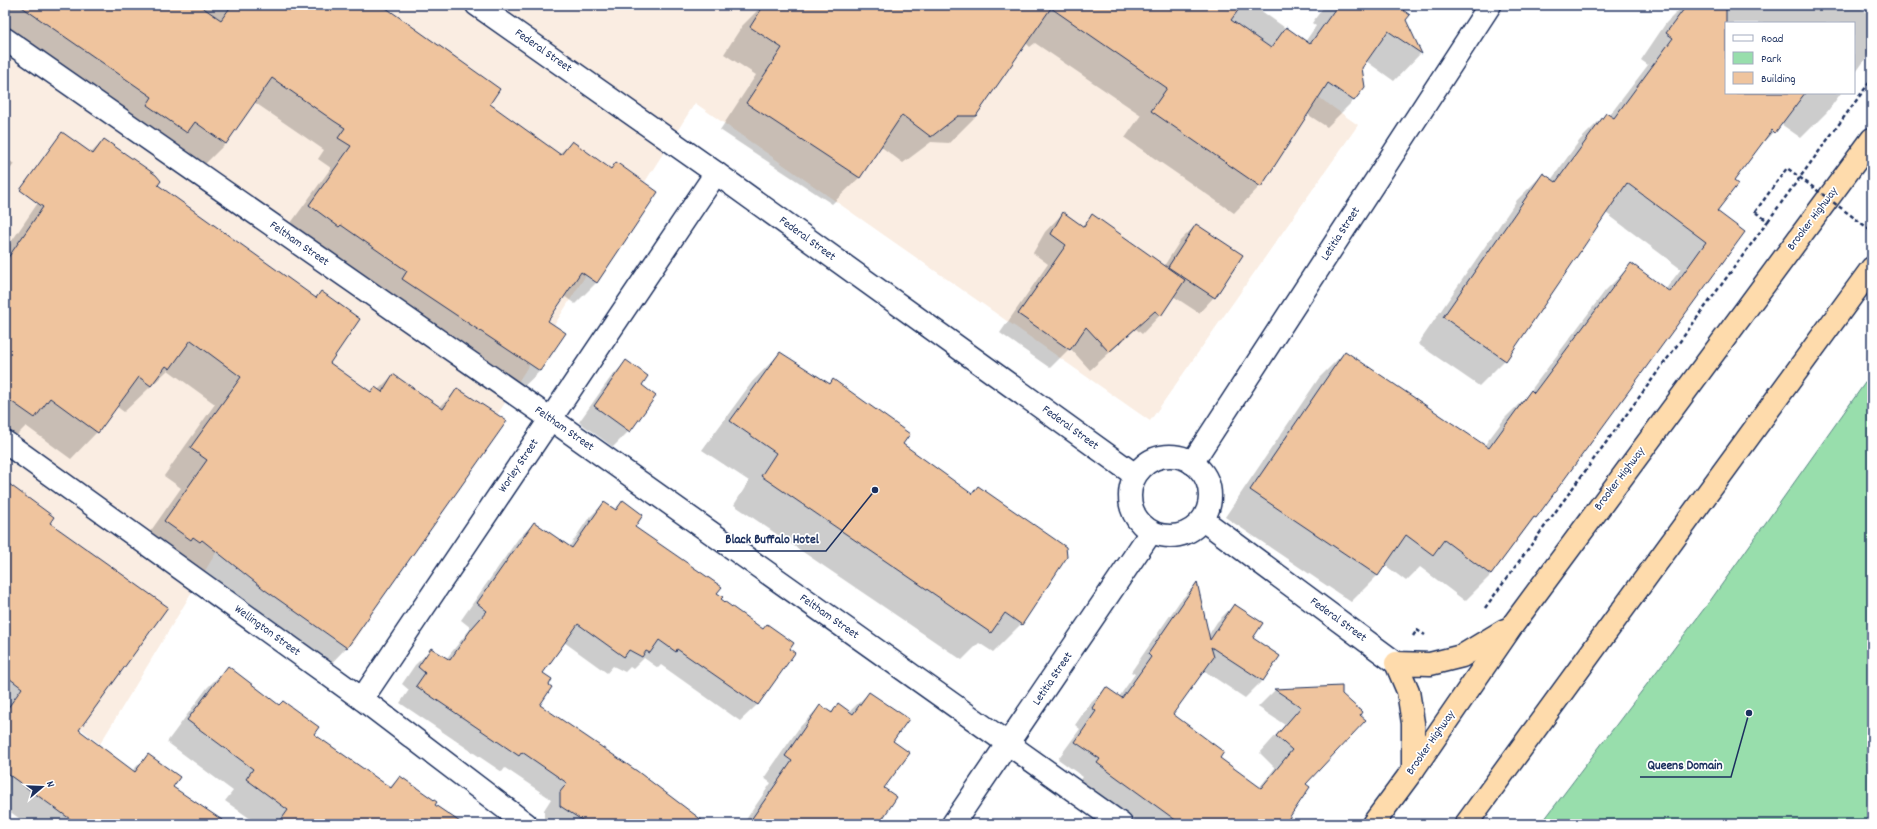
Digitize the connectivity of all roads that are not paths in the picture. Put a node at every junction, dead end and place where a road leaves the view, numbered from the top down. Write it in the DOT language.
graph roads {
  1 [pos="477,5"];
  2 [pos="1490,5"];
  3 [pos="5,39"];
  4 [pos="1872,139"];
  5 [pos="716,173"];
  6 [pos="1872,268"];
  7 [pos="551,419"];
  8 [pos="5,442"];
  9 [pos="1192,463"];
  10 [pos="1135,476"];
  11 [pos="1203,520"];
  12 [pos="1151,532"];
  13 [pos="1512,626"];
  14 [pos="1396,663"];
  15 [pos="362,700"];
  16 [pos="1008,745"];
  17 [pos="1413,770"];
  18 [pos="526,824"];
  19 [pos="953,824"];
  20 [pos="1121,824"];
  21 [pos="1373,824"];
  22 [pos="1466,824"];
  1 -- 5 [label="street, Federal Street"];
  2 -- 9 [label="street, Letitia Street"];
  3 -- 7 [label="street, Feltham Street"];
  4 -- 13 [label="highway, Brooker Highway"];
  5 -- 7 [label="street, Worley Street"];
  5 -- 10 [label="street, Federal Street"];
  6 -- 22 [label="highway"];
  7 -- 15 [label="street, Worley Street"];
  7 -- 16 [label="street, Feltham Street"];
  8 -- 15 [label="street, Wellington Street"];
  9 -- 10 [label="street"];
  9 -- 11 [label="street"];
  10 -- 12 [label="street"];
  11 -- 12 [label="street"];
  11 -- 14 [label="street, Federal Street"];
  12 -- 16 [label="street, Letitia Street"];
  13 -- 14 [label="highway"];
  13 -- 17 [label="highway, Brooker Highway"];
  14 -- 17 [label="highway"];
  15 -- 18 [label="street, Wellington Street"];
  16 -- 19 [label="street, Letitia Street"];
  16 -- 20 [label="street, Feltham Street"];
  17 -- 21 [label="highway, Brooker Highway"];
}
